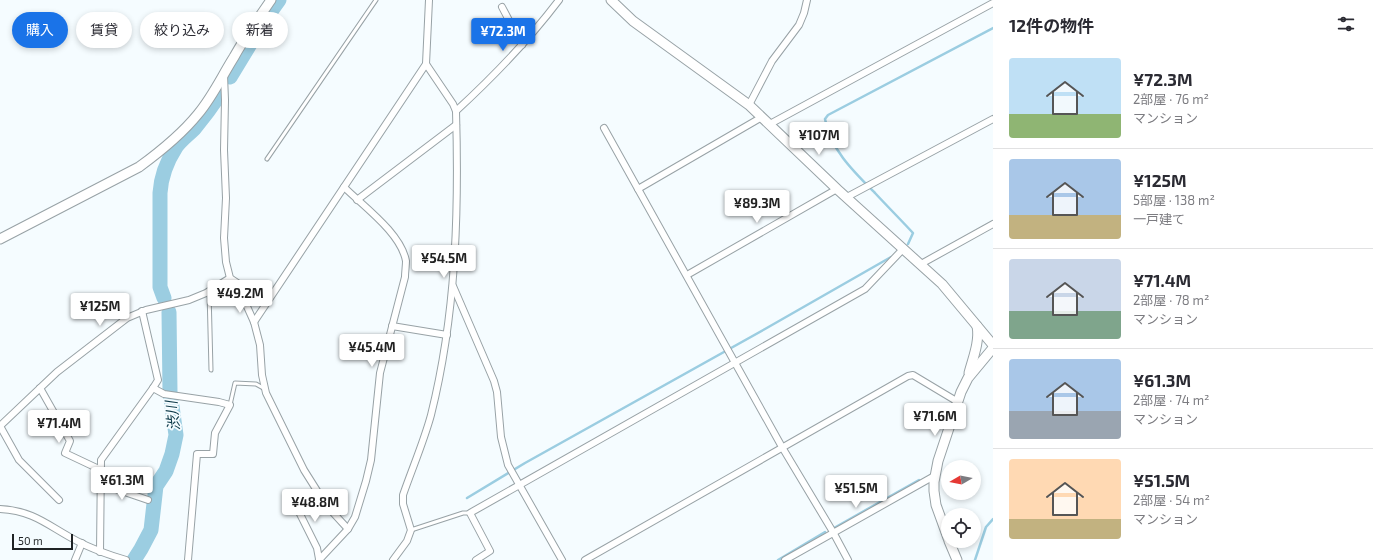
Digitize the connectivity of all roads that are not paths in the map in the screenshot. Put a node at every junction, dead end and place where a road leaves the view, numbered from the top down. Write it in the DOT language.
graph roads {
  1 [pos="271,0"];
  2 [pos="376,0"];
  3 [pos="429,0"];
  4 [pos="558,0"];
  5 [pos="611,0"];
  6 [pos="807,0"];
  7 [pos="993,3"];
  8 [pos="502,7"];
  9 [pos="522,45"];
  10 [pos="426,64"];
  11 [pos="224,74"];
  12 [pos="749,105"];
  13 [pos="456,111"];
  14 [pos="762,117"];
  15 [pos="993,119"];
  16 [pos="770,124"];
  17 [pos="456,125"];
  18 [pos="604,128"];
  19 [pos="267,158"];
  20 [pos="344,187"];
  21 [pos="638,189"];
  22 [pos="837,189"];
  23 [pos="847,197"];
  24 [pos="357,200"];
  25 [pos="993,224"];
  26 [pos="0,239"];
  27 [pos="904,249"];
  28 [pos="921,264"];
  29 [pos="687,275"];
  30 [pos="230,278"];
  31 [pos="453,285"];
  32 [pos="209,291"];
  33 [pos="142,311"];
  34 [pos="254,322"];
  35 [pos="392,326"];
  36 [pos="977,326"];
  37 [pos="446,335"];
  38 [pos="993,347"];
  39 [pos="736,362"];
  40 [pos="211,370"];
  41 [pos="968,378"];
  42 [pos="40,388"];
  43 [pos="153,388"];
  44 [pos="265,389"];
  45 [pos="958,402"];
  46 [pos="230,405"];
  47 [pos="0,426"];
  48 [pos="782,448"];
  49 [pos="101,470"];
  50 [pos="936,475"];
  51 [pos="101,484"];
  52 [pos="518,485"];
  53 [pos="290,494"];
  54 [pos="59,500"];
  55 [pos="148,500"];
  56 [pos="0,509"];
  57 [pos="470,512"];
  58 [pos="941,519"];
  59 [pos="348,530"];
  60 [pos="412,530"];
  61 [pos="833,532"];
  62 [pos="82,543"];
  63 [pos="952,548"];
  64 [pos="100,552"];
  65 [pos="75,560"];
  66 [pos="126,560"];
  67 [pos="188,560"];
  68 [pos="319,560"];
  69 [pos="393,560"];
  70 [pos="476,560"];
  71 [pos="562,560"];
  72 [pos="585,560"];
  73 [pos="784,560"];
  74 [pos="848,560"];
  75 [pos="957,560"];
  1 -- 11 [label="street"];
  2 -- 19 [label="lane"];
  3 -- 10 [label="street"];
  4 -- 9 [label="street"];
  5 -- 12 [label="street"];
  6 -- 12 [label="street"];
  7 -- 16 [label="street"];
  8 -- 9 [label="street"];
  9 -- 13 [label="street"];
  10 -- 13 [label="street"];
  10 -- 20 [label="street"];
  11 -- 26 [label="street"];
  11 -- 30 [label="street"];
  12 -- 14 [label="street"];
  13 -- 17 [label="street"];
  14 -- 16 [label="street"];
  14 -- 21 [label="street"];
  15 -- 23 [label="street"];
  16 -- 22 [label="street"];
  17 -- 24 [label="street"];
  17 -- 31 [label="street"];
  18 -- 21 [label="street"];
  20 -- 24 [label="street"];
  20 -- 34 [label="street"];
  21 -- 29 [label="street"];
  22 -- 23 [label="street"];
  22 -- 29 [label="street"];
  23 -- 27 [label="street"];
  24 -- 35 [label="street"];
  25 -- 28 [label="street"];
  27 -- 28 [label="street"];
  27 -- 39 [label="street"];
  28 -- 36 [label="street"];
  29 -- 39 [label="street"];
  30 -- 32 [label="street"];
  30 -- 34 [label="street"];
  31 -- 37 [label="street"];
  31 -- 52 [label="street"];
  32 -- 33 [label="street"];
  32 -- 40 [label="lane"];
  33 -- 42 [label="street"];
  33 -- 43 [label="street"];
  34 -- 44 [label="street"];
  35 -- 37 [label="street"];
  35 -- 59 [label="street"];
  36 -- 38 [label="street"];
  36 -- 41 [label="street"];
  37 -- 60 [label="street"];
  38 -- 41 [label="street"];
  39 -- 48 [label="street"];
  39 -- 52 [label="street"];
  41 -- 45 [label="street"];
  42 -- 47 [label="street"];
  42 -- 49 [label="street"];
  43 -- 46 [label="street"];
  43 -- 49 [label="street"];
  44 -- 46 [label="lane"];
  44 -- 59 [label="street"];
  45 -- 48 [label="street"];
  45 -- 50 [label="street"];
  46 -- 67 [label="street"];
  47 -- 54 [label="street"];
  48 -- 61 [label="street"];
  48 -- 72 [label="street"];
  49 -- 51 [label="street"];
  50 -- 58 [label="street"];
  50 -- 61 [label="street"];
  51 -- 55 [label="street"];
  51 -- 64 [label="street"];
  52 -- 57 [label="street"];
  52 -- 71 [label="street"];
  53 -- 68 [label="street"];
  56 -- 62 [label="street"];
  57 -- 60 [label="lane"];
  57 -- 70 [label="street"];
  59 -- 68 [label="street"];
  60 -- 69 [label="street"];
  61 -- 73 [label="street"];
  61 -- 74 [label="street"];
  62 -- 64 [label="street"];
  62 -- 65 [label="street"];
  63 -- 75 [label="street"];
  64 -- 66 [label="street"];
}
